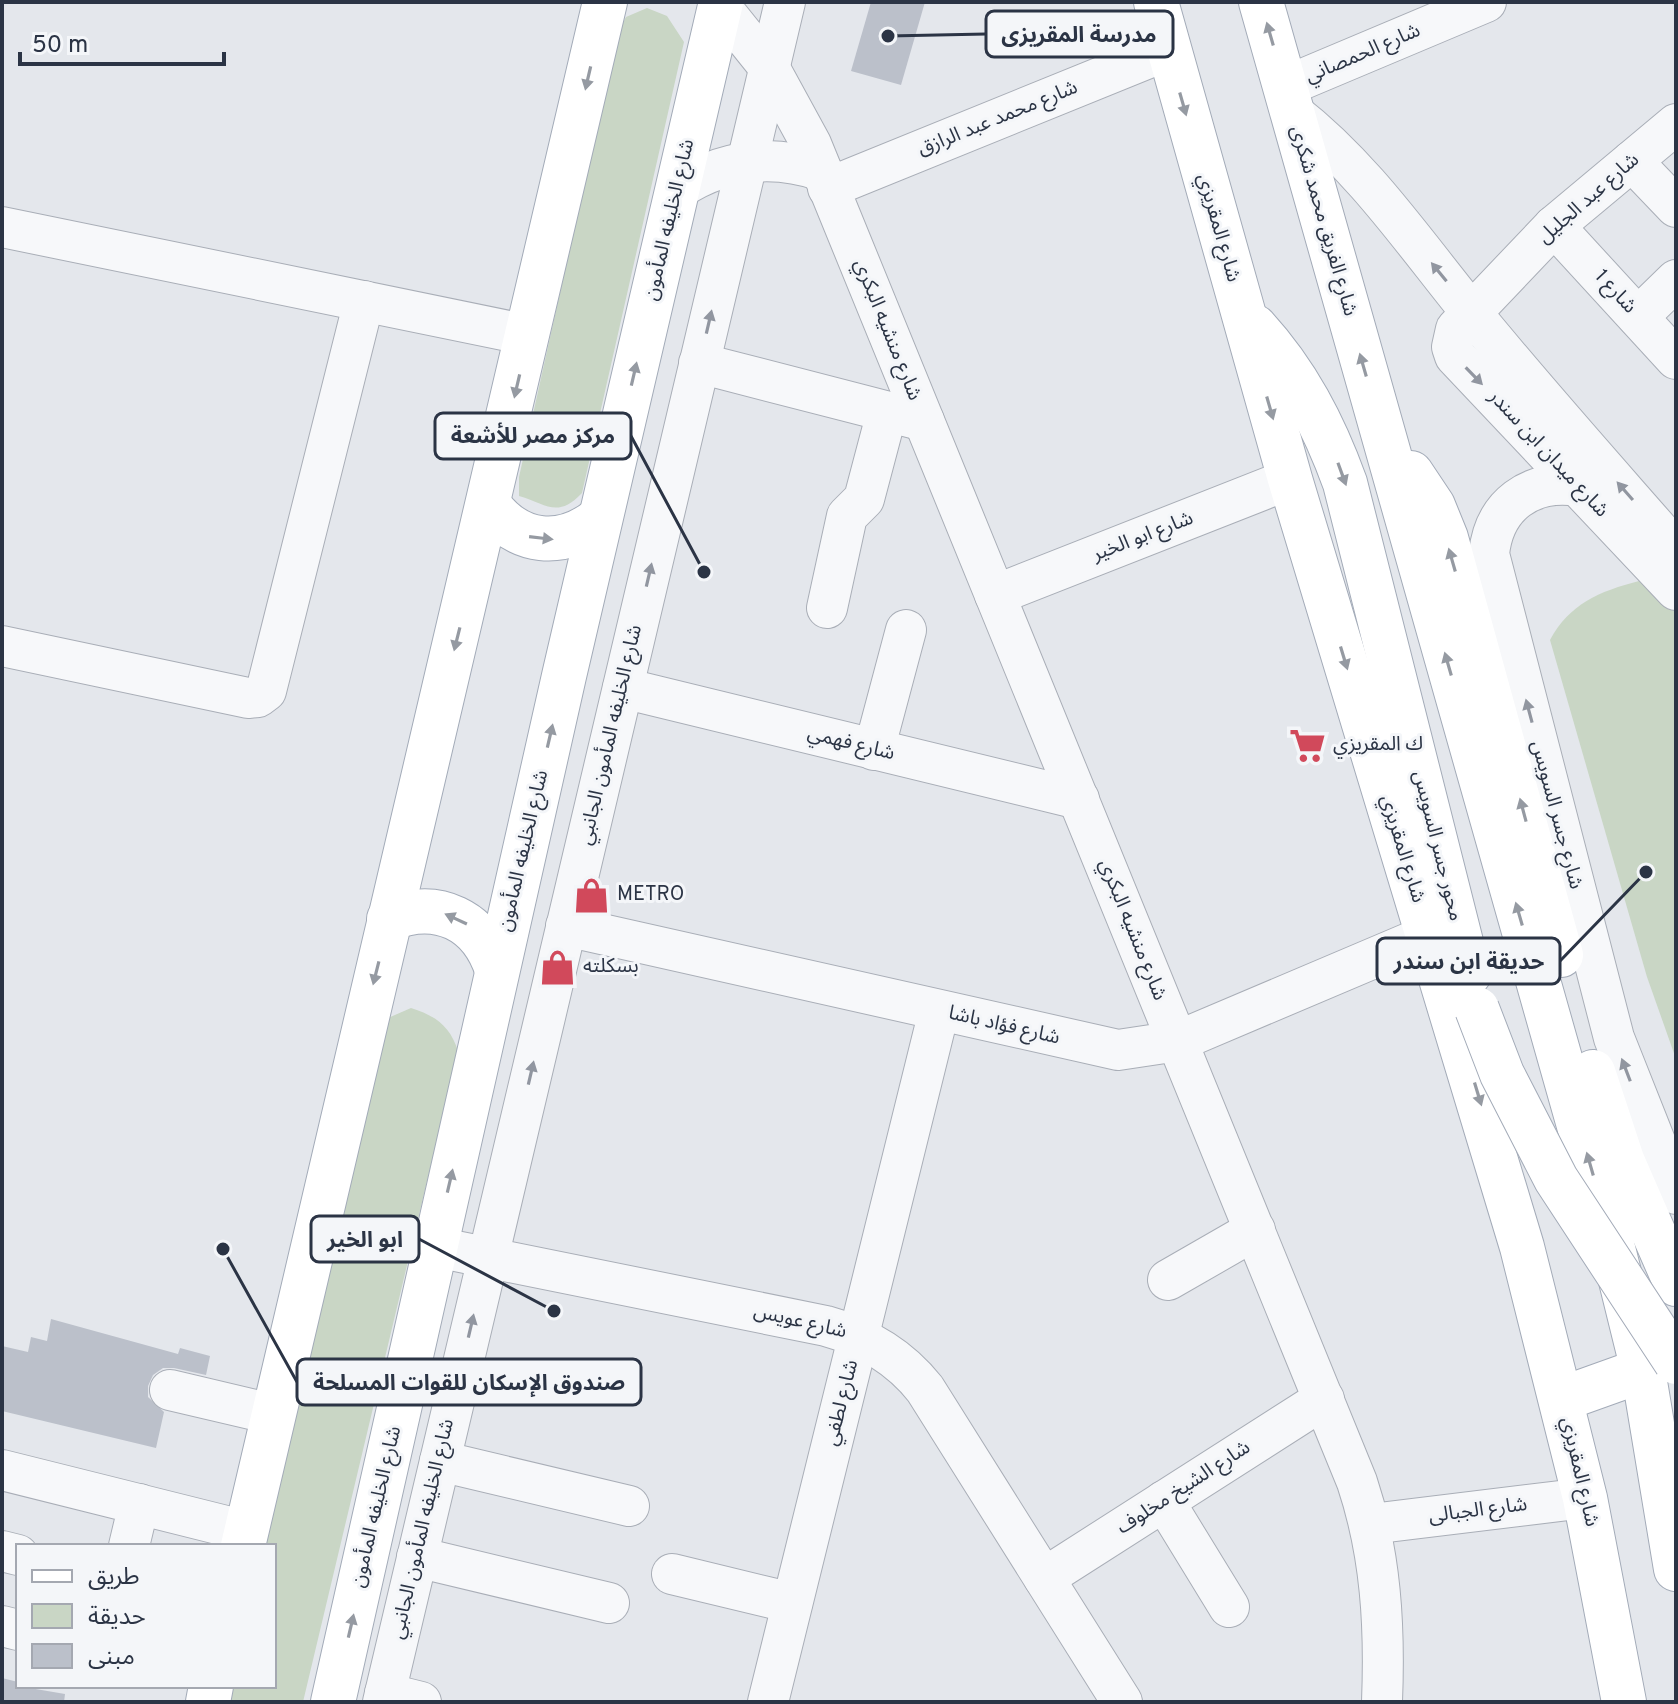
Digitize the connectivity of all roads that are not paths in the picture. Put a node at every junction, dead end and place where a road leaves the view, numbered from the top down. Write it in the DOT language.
graph roads {
  1 [pos="605,2"];
  2 [pos="785,2"];
  3 [pos="1156,2"];
  4 [pos="1261,2"];
  5 [pos="1486,2"];
  6 [pos="720,4"];
  7 [pos="1168,50"];
  8 [pos="769,67"];
  9 [pos="1288,99"];
  10 [pos="1676,124"];
  11 [pos="747,161"];
  12 [pos="1632,161"];
  13 [pos="825,179"];
  14 [pos="677,190"];
  15 [pos="1676,207"];
  16 [pos="1554,226"];
  17 [pos="2,227"];
  18 [pos="1676,280"];
  19 [pos="364,301"];
  20 [pos="1472,313"];
  21 [pos="1243,314"];
  22 [pos="1638,317"];
  23 [pos="528,335"];
  24 [pos="1676,359"];
  25 [pos="699,363"];
  26 [pos="905,417"];
  27 [pos="1384,440"];
  28 [pos="1290,479"];
  29 [pos="1578,486"];
  30 [pos="489,505"];
  31 [pos="600,518"];
  32 [pos="1676,550"];
  33 [pos="1676,590"];
  34 [pos="995,595"];
  35 [pos="827,608"];
  36 [pos="906,630"];
  37 [pos="2,647"];
  38 [pos="623,688"];
  39 [pos="874,750"];
  40 [pos="1079,799"];
  41 [pos="389,919"];
  42 [pos="566,926"];
  43 [pos="1428,935"];
  44 [pos="497,970"];
  45 [pos="939,1011"];
  46 [pos="1178,1041"];
  47 [pos="1676,1194"];
  48 [pos="1255,1230"];
  49 [pos="436,1247"];
  50 [pos="488,1258"];
  51 [pos="1168,1280"];
  52 [pos="1676,1284"];
  53 [pos="858,1336"];
  54 [pos="1660,1366"];
  55 [pos="170,1390"];
  56 [pos="1324,1399"];
  57 [pos="1562,1399"];
  58 [pos="272,1414"];
  59 [pos="1676,1436"];
  60 [pos="440,1461"];
  61 [pos="2,1470"];
  62 [pos="1585,1498"];
  63 [pos="1164,1501"];
  64 [pos="139,1504"];
  65 [pos="629,1506"];
  66 [pos="1371,1524"];
  67 [pos="244,1538"];
  68 [pos="129,1544"];
  69 [pos="417,1557"];
  70 [pos="1676,1569"];
  71 [pos="672,1574"];
  72 [pos="1044,1578"];
  73 [pos="609,1603"];
  74 [pos="792,1603"];
  75 [pos="1229,1607"];
  76 [pos="396,1699"];
  77 [pos="333,1702"];
  78 [pos="768,1702"];
  79 [pos="1122,1702"];
  80 [pos="1382,1702"];
  81 [pos="1624,1702"];
  1 -- 23 [label="main road, one-way"];
  2 -- 8 [label="street, شارع الخليفه المأمون الجانبي"];
  3 -- 7 [label="main road, شارع المقريزي"];
  9 -- 4 [label="main road, شارع الفريق محمد شكرى, one-way"];
  5 -- 9 [label="street, شارع الحمصاني"];
  6 -- 8 [label="street, شارع منشيه البكري"];
  6 -- 14 [label="main road, شارع الخليفه المأمون"];
  7 -- 13 [label="street, شارع محمد عبد الرازق"];
  7 -- 21 [label="main road, شارع المقريزي, one-way"];
  8 -- 11 [label="street, شارع الخليفه المأمون الجانبي"];
  8 -- 13 [label="street, شارع منشيه البكري"];
  20 -- 9 [label="street, شارع ميدان ابن سندر, one-way"];
  27 -- 9 [label="main road, شارع الفريق محمد شكرى, one-way"];
  10 -- 12 [label="street, شارع عبد الجليل"];
  11 -- 13 [label="street"];
  11 -- 14 [label="street"];
  25 -- 11 [label="street, شارع الخليفه المأمون الجانبي, one-way"];
  12 -- 15 [label="street"];
  12 -- 16 [label="street, شارع عبد الجليل"];
  13 -- 26 [label="street, شارع منشيه البكري"];
  31 -- 14 [label="main road, شارع الخليفه المأمون, one-way"];
  16 -- 20 [label="street, شارع عبد الجليل"];
  16 -- 22 [label="street, شارع 1"];
  17 -- 19 [label="street"];
  18 -- 22 [label="street"];
  19 -- 23 [label="street"];
  19 -- 37 [label="street"];
  20 -- 29 [label="street, شارع ميدان ابن سندر, one-way"];
  32 -- 20 [label="street, شارع ميدان ابن سندر, one-way"];
  21 -- 28 [label="main road, شارع المقريزي, one-way"];
  21 -- 54 [label="main road, محور جسر السويس, one-way, bridge"];
  22 -- 24 [label="street, شارع 1"];
  23 -- 30 [label="main road, one-way"];
  25 -- 26 [label="street"];
  38 -- 25 [label="street, شارع الخليفه المأمون الجانبي, one-way"];
  26 -- 34 [label="street, شارع منشيه البكري"];
  26 -- 35 [label="street"];
  52 -- 27 [label="main road, one-way"];
  54 -- 27 [label="main road, one-way"];
  28 -- 34 [label="street, شارع ابو الخير"];
  28 -- 43 [label="main road, شارع المقريزي, one-way"];
  29 -- 33 [label="street, شارع ميدان ابن سندر"];
  47 -- 29 [label="street, شارع جسر السويس, one-way"];
  30 -- 31 [label="main road, one-way"];
  30 -- 41 [label="main road, one-way"];
  44 -- 31 [label="main road, شارع الخليفه المأمون, one-way"];
  34 -- 40 [label="street, شارع منشيه البكري"];
  36 -- 39 [label="street"];
  38 -- 39 [label="street, شارع فهمي"];
  38 -- 42 [label="street, شارع الخليفه المأمون الجانبي"];
  39 -- 40 [label="street, شارع فهمي"];
  40 -- 46 [label="street, شارع منشيه البكري"];
  44 -- 41 [label="main road, one-way"];
  41 -- 58 [label="main road, one-way"];
  42 -- 45 [label="street, شارع فؤاد باشا"];
  50 -- 42 [label="street, شارع الخليفه المأمون الجانبي, one-way"];
  43 -- 46 [label="street, شارع فؤاد باشا"];
  43 -- 57 [label="main road, شارع المقريزي, one-way"];
  49 -- 44 [label="main road, شارع الخليفه المأمون, one-way"];
  45 -- 46 [label="street, شارع فؤاد باشا"];
  45 -- 53 [label="street, شارع لطفي"];
  46 -- 48 [label="street, شارع منشيه البكري"];
  48 -- 51 [label="street"];
  48 -- 56 [label="street, شارع منشيه البكري"];
  49 -- 50 [label="street, شارع عويس"];
  77 -- 49 [label="main road, شارع الخليفه المأمون, one-way"];
  50 -- 53 [label="street, شارع عويس"];
  60 -- 50 [label="street, شارع الخليفه المأمون الجانبي, one-way"];
  53 -- 72 [label="street, شارع عويس"];
  53 -- 74 [label="street, شارع لطفي"];
  54 -- 57 [label="main road"];
  54 -- 59 [label="street"];
  54 -- 70 [label="main road"];
  55 -- 58 [label="street"];
  56 -- 63 [label="street, شارع الشيخ مخلوف"];
  56 -- 66 [label="street, شارع منشيه البكري"];
  57 -- 62 [label="main road, شارع المقريزي"];
  58 -- 67 [label="main road"];
  60 -- 65 [label="street"];
  60 -- 69 [label="street, شارع الخليفه المأمون الجانبي"];
  61 -- 64 [label="street"];
  62 -- 66 [label="street, شارع الجبالى"];
  62 -- 81 [label="main road, شارع المقريزي"];
  63 -- 72 [label="street, شارع الشيخ مخلوف"];
  63 -- 75 [label="street"];
  64 -- 67 [label="street"];
  64 -- 68 [label="street"];
  66 -- 80 [label="street, شارع منشيه البكري"];
  69 -- 73 [label="street"];
  69 -- 76 [label="street, شارع الخليفه المأمون الجانبي"];
  71 -- 74 [label="street"];
  72 -- 79 [label="street, شارع عويس"];
  74 -- 78 [label="street, شارع لطفي"];
}
